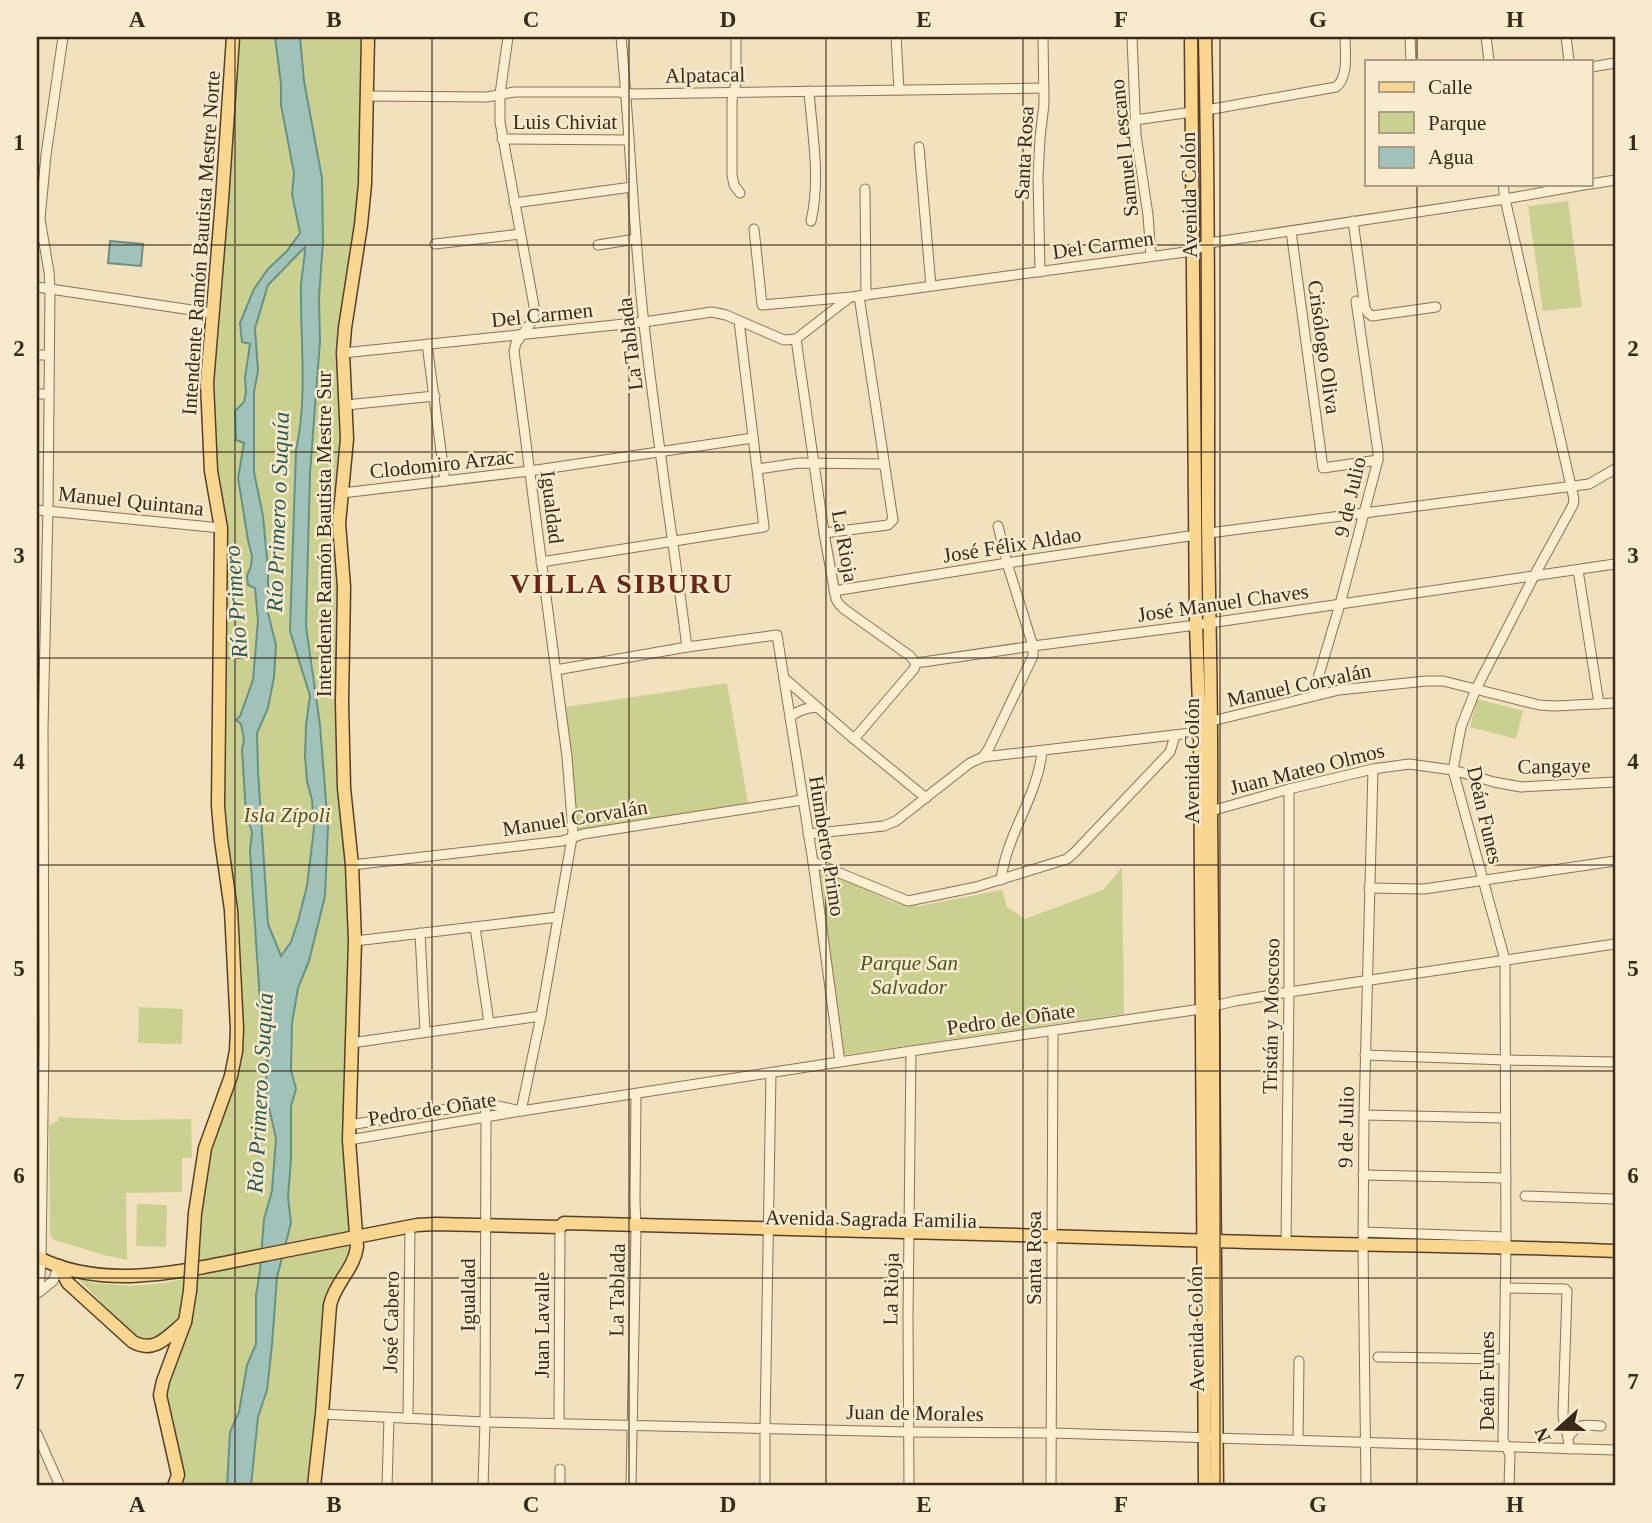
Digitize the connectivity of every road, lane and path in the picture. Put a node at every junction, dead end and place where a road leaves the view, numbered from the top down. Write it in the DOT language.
graph roads {
  1 [pos="63,37"];
  2 [pos="233,37"];
  3 [pos="368,37"];
  4 [pos="508,37"];
  5 [pos="621,37"];
  6 [pos="736,37"];
  7 [pos="896,37"];
  8 [pos="1043,37"];
  9 [pos="1132,37"];
  10 [pos="1191,37"];
  11 [pos="1205,37"];
  12 [pos="1345,37"];
  13 [pos="1410,37"];
  14 [pos="1486,37"];
  15 [pos="1566,37"];
  16 [pos="1411,60"];
  17 [pos="1489,60"];
  18 [pos="1569,60"];
  19 [pos="1615,63"];
  20 [pos="1592,67"];
  21 [pos="1044,88"];
  22 [pos="899,90"];
  23 [pos="809,91"];
  24 [pos="734,92"];
  25 [pos="626,93"];
  26 [pos="500,94"];
  27 [pos="367,96"];
  28 [pos="1207,110"];
  29 [pos="1192,112"];
  30 [pos="1135,120"];
  31 [pos="502,139"];
  32 [pos="629,139"];
  33 [pos="919,147"];
  34 [pos="41,155"];
  35 [pos="1615,180"];
  36 [pos="1592,183"];
  37 [pos="1503,186"];
  38 [pos="1576,186"];
  39 [pos="632,187"];
  40 [pos="865,189"];
  41 [pos="740,193"];
  42 [pos="1505,199"];
  43 [pos="514,203"];
  44 [pos="811,221"];
  45 [pos="1353,222"];
  46 [pos="754,229"];
  47 [pos="1291,231"];
  48 [pos="520,234"];
  49 [pos="636,239"];
  50 [pos="1209,243"];
  51 [pos="435,244"];
  52 [pos="598,244"];
  53 [pos="1193,251"];
  54 [pos="1151,256"];
  55 [pos="1040,272"];
  56 [pos="931,286"];
  57 [pos="37,287"];
  58 [pos="50,288"];
  59 [pos="858,296"];
  60 [pos="1356,301"];
  61 [pos="1436,307"];
  62 [pos="212,313"];
  63 [pos="739,321"];
  64 [pos="644,322"];
  65 [pos="523,334"];
  66 [pos="796,340"];
  67 [pos="428,344"];
  68 [pos="343,353"];
  69 [pos="37,355"];
  70 [pos="49,355"];
  71 [pos="37,394"];
  72 [pos="48,394"];
  73 [pos="435,396"];
  74 [pos="346,405"];
  75 [pos="753,438"];
  76 [pos="660,452"];
  77 [pos="1378,460"];
  78 [pos="814,462"];
  79 [pos="884,464"];
  80 [pos="1615,469"];
  81 [pos="758,470"];
  82 [pos="530,471"];
  83 [pos="445,481"];
  84 [pos="1571,486"];
  85 [pos="342,493"];
  86 [pos="37,510"];
  87 [pos="48,510"];
  88 [pos="1365,513"];
  89 [pos="998,526"];
  90 [pos="221,528"];
  91 [pos="824,533"];
  92 [pos="1202,534"];
  93 [pos="673,541"];
  94 [pos="541,562"];
  95 [pos="1007,563"];
  96 [pos="1615,565"];
  97 [pos="1578,570"];
  98 [pos="1534,576"];
  99 [pos="834,591"];
  100 [pos="1340,604"];
  101 [pos="1203,624"];
  102 [pos="687,646"];
  103 [pos="1033,646"];
  104 [pos="916,663"];
  105 [pos="556,670"];
  106 [pos="784,678"];
  107 [pos="1476,689"];
  108 [pos="1313,695"];
  109 [pos="1615,703"];
  110 [pos="1599,704"];
  111 [pos="817,707"];
  112 [pos="790,717"];
  113 [pos="1212,721"];
  114 [pos="40,727"];
  115 [pos="1200,733"];
  116 [pos="1175,736"];
  117 [pos="854,739"];
  118 [pos="1042,751"];
  119 [pos="983,757"];
  120 [pos="1373,769"];
  121 [pos="1453,770"];
  122 [pos="1615,782"];
  123 [pos="1289,789"];
  124 [pos="926,798"];
  125 [pos="802,800"];
  126 [pos="1211,811"];
  127 [pos="808,834"];
  128 [pos="573,837"];
  129 [pos="1615,861"];
  130 [pos="813,862"];
  131 [pos="352,865"];
  132 [pos="40,868"];
  133 [pos="1001,880"];
  134 [pos="1482,880"];
  135 [pos="1369,888"];
  136 [pos="40,915"];
  137 [pos="558,917"];
  138 [pos="475,927"];
  139 [pos="420,933"];
  140 [pos="355,942"];
  141 [pos="1615,944"];
  142 [pos="1504,960"];
  143 [pos="40,978"];
  144 [pos="1367,979"];
  145 [pos="1289,992"];
  146 [pos="1207,1007"];
  147 [pos="541,1016"];
  148 [pos="489,1023"];
  149 [pos="1053,1031"];
  150 [pos="425,1032"];
  151 [pos="41,1042"];
  152 [pos="351,1042"];
  153 [pos="911,1051"];
  154 [pos="1365,1055"];
  155 [pos="1505,1060"];
  156 [pos="840,1062"];
  157 [pos="1615,1062"];
  158 [pos="771,1073"];
  159 [pos="636,1094"];
  160 [pos="485,1103"];
  161 [pos="521,1111"];
  162 [pos="1364,1115"];
  163 [pos="486,1117"];
  164 [pos="1505,1118"];
  165 [pos="349,1125"];
  166 [pos="349,1140"];
  167 [pos="1363,1175"];
  168 [pos="1506,1178"];
  169 [pos="1525,1196"];
  170 [pos="1615,1199"];
  171 [pos="485,1225"];
  172 [pos="410,1226"];
  173 [pos="560,1227"];
  174 [pos="636,1228"];
  175 [pos="769,1232"];
  176 [pos="909,1236"];
  177 [pos="357,1237"];
  178 [pos="1051,1238"];
  179 [pos="1363,1238"];
  180 [pos="1209,1240"];
  181 [pos="1506,1242"];
  182 [pos="1286,1243"];
  183 [pos="1615,1251"];
  184 [pos="39,1258"];
  185 [pos="59,1266"];
  186 [pos="1505,1288"];
  187 [pos="38,1293"];
  188 [pos="185,1322"];
  189 [pos="1378,1357"];
  190 [pos="1504,1359"];
  191 [pos="1299,1361"];
  192 [pos="322,1415"];
  193 [pos="389,1418"];
  194 [pos="408,1418"];
  195 [pos="485,1422"];
  196 [pos="559,1423"];
  197 [pos="632,1425"];
  198 [pos="1601,1426"];
  199 [pos="765,1428"];
  200 [pos="909,1432"];
  201 [pos="1052,1433"];
  202 [pos="37,1434"];
  203 [pos="1569,1436"];
  204 [pos="1211,1438"];
  205 [pos="1298,1440"];
  206 [pos="1366,1442"];
  207 [pos="1506,1447"];
  208 [pos="1569,1449"];
  209 [pos="1615,1450"];
  210 [pos="560,1469"];
  211 [pos="60,1486"];
  212 [pos="174,1486"];
  213 [pos="314,1486"];
  214 [pos="387,1486"];
  215 [pos="483,1486"];
  216 [pos="560,1486"];
  217 [pos="631,1486"];
  218 [pos="765,1486"];
  219 [pos="909,1486"];
  220 [pos="1051,1486"];
  221 [pos="1205,1486"];
  222 [pos="1217,1486"];
  223 [pos="1366,1486"];
  224 [pos="1509,1486"];
  1 -- 34 [label="street"];
  2 -- 62 [label="main road, Intendente Ramón Bautista Mestre Norte"];
  3 -- 27 [label="main road, Intendente Ramón Bautista Mestre Sur"];
  4 -- 26 [label="street, Igualdad"];
  5 -- 25 [label="street, La Tablada"];
  6 -- 24 [label="street"];
  7 -- 22 [label="street"];
  8 -- 21 [label="street, Santa Rosa"];
  9 -- 30 [label="street, Samuel Lescano"];
  10 -- 29 [label="main road, Avenida Colón"];
  11 -- 28 [label="main road, Avenida Colón"];
  12 -- 28 [label="street"];
  13 -- 16 [label="street"];
  14 -- 17 [label="street"];
  15 -- 18 [label="street"];
  19 -- 20 [label="street"];
  21 -- 22 [label="street, Alpatacal"];
  21 -- 55 [label="street, Santa Rosa"];
  22 -- 23 [label="street, Alpatacal"];
  23 -- 24 [label="street, Alpatacal"];
  23 -- 44 [label="street"];
  24 -- 25 [label="street, Alpatacal"];
  24 -- 41 [label="street"];
  25 -- 26 [label="street, Alpatacal"];
  25 -- 32 [label="street, La Tablada"];
  26 -- 27 [label="street, Alpatacal"];
  26 -- 31 [label="street, Igualdad"];
  27 -- 68 [label="main road, Intendente Ramón Bautista Mestre Sur"];
  28 -- 50 [label="main road, Avenida Colón"];
  29 -- 30 [label="street"];
  29 -- 53 [label="main road, Avenida Colón"];
  30 -- 54 [label="street, Samuel Lescano"];
  31 -- 32 [label="street, Luis Chiviat"];
  31 -- 43 [label="street, Igualdad"];
  32 -- 39 [label="street, La Tablada"];
  33 -- 56 [label="street"];
  34 -- 58 [label="street"];
  35 -- 36 [label="street"];
  37 -- 42 [label="street, Deán Funes"];
  38 -- 42 [label="street"];
  39 -- 43 [label="street"];
  39 -- 49 [label="street, La Tablada"];
  40 -- 59 [label="street"];
  42 -- 45 [label="street"];
  42 -- 84 [label="street, Deán Funes"];
  43 -- 48 [label="street, Igualdad"];
  45 -- 47 [label="street"];
  45 -- 61 [label="street"];
  46 -- 59 [label="street, Del Carmen"];
  47 -- 50 [label="street"];
  47 -- 77 [label="street, Crisólogo Oliva"];
  48 -- 51 [label="street"];
  48 -- 65 [label="street, Igualdad"];
  49 -- 52 [label="street"];
  49 -- 64 [label="street, La Tablada"];
  50 -- 53 [label="street, Del Carmen"];
  50 -- 92 [label="main road, Avenida Colón"];
  53 -- 54 [label="street, Del Carmen"];
  53 -- 92 [label="main road, Avenida Colón"];
  54 -- 55 [label="street, Del Carmen"];
  55 -- 56 [label="street, Del Carmen"];
  56 -- 59 [label="street, Del Carmen"];
  57 -- 58 [label="street"];
  58 -- 62 [label="street"];
  58 -- 70 [label="street"];
  59 -- 66 [label="street"];
  59 -- 79 [label="street"];
  60 -- 77 [label="street, 9 de Julio"];
  62 -- 90 [label="main road, Intendente Ramón Bautista Mestre Norte"];
  63 -- 64 [label="street, Del Carmen"];
  63 -- 66 [label="street, Del Carmen"];
  63 -- 75 [label="street"];
  64 -- 65 [label="street, Del Carmen"];
  64 -- 76 [label="street, La Tablada"];
  65 -- 67 [label="street, Del Carmen"];
  65 -- 82 [label="street, Igualdad"];
  66 -- 78 [label="street, La Rioja"];
  67 -- 68 [label="street, Del Carmen"];
  67 -- 73 [label="street"];
  68 -- 74 [label="main road, Intendente Ramón Bautista Mestre Sur"];
  69 -- 70 [label="street"];
  70 -- 72 [label="street"];
  71 -- 72 [label="street"];
  72 -- 87 [label="street"];
  73 -- 74 [label="street"];
  73 -- 83 [label="street"];
  74 -- 85 [label="main road, Intendente Ramón Bautista Mestre Sur"];
  75 -- 76 [label="street, Clodomiro Arzac"];
  75 -- 81 [label="street"];
  76 -- 82 [label="street, Clodomiro Arzac"];
  76 -- 93 [label="street, La Tablada"];
  77 -- 88 [label="street, 9 de Julio"];
  78 -- 79 [label="street"];
  78 -- 81 [label="street"];
  78 -- 91 [label="street, La Rioja"];
  79 -- 91 [label="street"];
  80 -- 84 [label="street, José Félix Aldao"];
  81 -- 93 [label="street"];
  82 -- 83 [label="street, Clodomiro Arzac"];
  82 -- 94 [label="street, Igualdad"];
  83 -- 85 [label="street, Clodomiro Arzac"];
  84 -- 88 [label="street, José Félix Aldao"];
  84 -- 98 [label="street, Deán Funes"];
  85 -- 131 [label="main road, Intendente Ramón Bautista Mestre Sur"];
  86 -- 87 [label="street, Manuel Quintana"];
  87 -- 90 [label="street, Manuel Quintana"];
  87 -- 114 [label="street"];
  88 -- 92 [label="street, José Félix Aldao"];
  88 -- 100 [label="street, 9 de Julio"];
  89 -- 95 [label="street"];
  90 -- 188 [label="main road, Intendente Ramón Bautista Mestre Norte, bridge"];
  91 -- 99 [label="street, La Rioja"];
  92 -- 95 [label="street, José Félix Aldao"];
  92 -- 101 [label="main road, Avenida Colón"];
  93 -- 94 [label="street"];
  93 -- 102 [label="street, La Tablada"];
  94 -- 105 [label="street, Igualdad"];
  95 -- 99 [label="street, José Félix Aldao"];
  95 -- 103 [label="street"];
  96 -- 97 [label="street, José Manuel Chaves"];
  97 -- 98 [label="street, José Manuel Chaves"];
  97 -- 110 [label="street"];
  98 -- 100 [label="street, José Manuel Chaves"];
  98 -- 107 [label="street, Deán Funes"];
  99 -- 104 [label="street, La Rioja"];
  100 -- 101 [label="street, José Manuel Chaves"];
  100 -- 108 [label="street, 9 de Julio"];
  101 -- 103 [label="street, José Manuel Chaves"];
  101 -- 113 [label="main road, Avenida Colón"];
  101 -- 115 [label="main road, Avenida Colón"];
  102 -- 105 [label="street"];
  102 -- 106 [label="street, Humberto Primo"];
  103 -- 104 [label="street, José Manuel Chaves"];
  103 -- 119 [label="street"];
  104 -- 117 [label="street"];
  105 -- 128 [label="street, Igualdad"];
  106 -- 111 [label="street"];
  106 -- 112 [label="street, Humberto Primo"];
  107 -- 108 [label="street, Manuel Corvalán"];
  107 -- 110 [label="street, Manuel Corvalán"];
  107 -- 121 [label="street, Deán Funes"];
  108 -- 113 [label="street, Manuel Corvalán"];
  109 -- 110 [label="street, Manuel Corvalán"];
  111 -- 112 [label="street"];
  111 -- 117 [label="street"];
  112 -- 125 [label="street, Humberto Primo"];
  113 -- 126 [label="main road, Avenida Colón"];
  114 -- 132 [label="street"];
  115 -- 116 [label="street"];
  115 -- 146 [label="main road, Avenida Colón"];
  116 -- 118 [label="street"];
  116 -- 133 [label="street"];
  117 -- 124 [label="street"];
  118 -- 119 [label="street"];
  118 -- 133 [label="street"];
  119 -- 124 [label="street"];
  120 -- 121 [label="street, Juan Mateo Olmos"];
  120 -- 123 [label="street, Juan Mateo Olmos"];
  120 -- 135 [label="street, 9 de Julio"];
  121 -- 122 [label="street, Cangaye"];
  121 -- 134 [label="street, Deán Funes"];
  123 -- 126 [label="street, Juan Mateo Olmos"];
  123 -- 145 [label="street, Tristán y Moscoso"];
  124 -- 127 [label="street"];
  125 -- 127 [label="street, Humberto Primo"];
  125 -- 128 [label="street, Manuel Corvalán"];
  126 -- 146 [label="main road, Avenida Colón"];
  127 -- 130 [label="street, Humberto Primo"];
  128 -- 131 [label="street, Manuel Corvalán"];
  128 -- 137 [label="street, Igualdad"];
  129 -- 134 [label="street"];
  130 -- 133 [label="street"];
  130 -- 156 [label="street, Humberto Primo"];
  131 -- 140 [label="main road, Intendente Ramón Bautista Mestre Sur"];
  132 -- 136 [label="street"];
  134 -- 135 [label="street"];
  134 -- 142 [label="street, Deán Funes"];
  135 -- 144 [label="street, 9 de Julio"];
  136 -- 143 [label="street"];
  137 -- 138 [label="street"];
  137 -- 147 [label="street, Igualdad"];
  138 -- 139 [label="street"];
  138 -- 148 [label="street"];
  139 -- 140 [label="street"];
  139 -- 150 [label="street"];
  140 -- 152 [label="main road, Intendente Ramón Bautista Mestre Sur"];
  141 -- 142 [label="street, Pedro de Oñate"];
  142 -- 144 [label="street, Pedro de Oñate"];
  142 -- 155 [label="street, Deán Funes"];
  143 -- 151 [label="street"];
  144 -- 145 [label="street, Pedro de Oñate"];
  144 -- 154 [label="street, 9 de Julio"];
  145 -- 146 [label="street, Pedro de Oñate"];
  145 -- 182 [label="street, Tristán y Moscoso"];
  146 -- 149 [label="street, Pedro de Oñate"];
  146 -- 180 [label="main road, Avenida Colón"];
  147 -- 148 [label="street"];
  147 -- 161 [label="street, Igualdad"];
  148 -- 150 [label="street"];
  149 -- 153 [label="street, Pedro de Oñate"];
  149 -- 178 [label="street, Santa Rosa"];
  150 -- 152 [label="street"];
  151 -- 184 [label="street"];
  152 -- 165 [label="main road, Intendente Ramón Bautista Mestre Sur"];
  153 -- 156 [label="street, Pedro de Oñate"];
  153 -- 176 [label="street, La Rioja"];
  154 -- 155 [label="street"];
  154 -- 162 [label="street, 9 de Julio"];
  155 -- 157 [label="street"];
  155 -- 164 [label="street, Deán Funes"];
  156 -- 158 [label="street, Pedro de Oñate"];
  158 -- 159 [label="street, Pedro de Oñate"];
  158 -- 175 [label="street"];
  159 -- 161 [label="street, Pedro de Oñate"];
  159 -- 174 [label="street, La Tablada"];
  160 -- 161 [label="street, Pedro de Oñate"];
  160 -- 163 [label="street, Igualdad"];
  160 -- 165 [label="street, Pedro de Oñate"];
  161 -- 163 [label="street, Pedro de Oñate"];
  162 -- 164 [label="street"];
  162 -- 167 [label="street, 9 de Julio"];
  163 -- 166 [label="street, Pedro de Oñate"];
  163 -- 171 [label="street, Igualdad"];
  164 -- 168 [label="street, Deán Funes"];
  165 -- 166 [label="main road, Intendente Ramón Bautista Mestre Sur"];
  166 -- 177 [label="main road, Intendente Ramón Bautista Mestre Sur"];
  167 -- 168 [label="street"];
  167 -- 179 [label="street, 9 de Julio"];
  168 -- 181 [label="street, Deán Funes"];
  169 -- 170 [label="street"];
  171 -- 172 [label="main road, Avenida Sagrada Familia"];
  171 -- 173 [label="main road, Avenida Sagrada Familia"];
  171 -- 195 [label="street, Igualdad"];
  172 -- 177 [label="main road, Avenida Sagrada Familia"];
  172 -- 194 [label="street, José Cabero"];
  173 -- 174 [label="main road, Avenida Sagrada Familia"];
  173 -- 196 [label="street, Juan Lavalle"];
  174 -- 175 [label="main road, Avenida Sagrada Familia"];
  174 -- 197 [label="street, La Tablada"];
  175 -- 176 [label="main road, Avenida Sagrada Familia"];
  175 -- 199 [label="street"];
  176 -- 178 [label="main road, Avenida Sagrada Familia"];
  176 -- 200 [label="street, La Rioja"];
  177 -- 185 [label="main road, Avenida Sagrada Familia"];
  177 -- 192 [label="main road, Intendente Ramón Bautista Mestre Sur"];
  178 -- 180 [label="main road, Avenida Sagrada Familia"];
  178 -- 201 [label="street, Santa Rosa"];
  179 -- 181 [label="main road, Avenida Sagrada Familia"];
  179 -- 182 [label="main road, Avenida Sagrada Familia"];
  179 -- 206 [label="street, 9 de Julio"];
  180 -- 182 [label="main road, Avenida Sagrada Familia"];
  180 -- 204 [label="main road, Avenida Colón"];
  181 -- 183 [label="main road, Avenida Sagrada Familia"];
  181 -- 186 [label="street, Deán Funes"];
  184 -- 185 [label="main road"];
  184 -- 187 [label="street"];
  185 -- 187 [label="street"];
  185 -- 188 [label="main road"];
  186 -- 190 [label="street, Deán Funes"];
  186 -- 203 [label="street"];
  188 -- 212 [label="main road, Intendente Ramón Bautista Mestre Norte"];
  189 -- 190 [label="street"];
  190 -- 207 [label="street, Deán Funes"];
  191 -- 205 [label="street"];
  192 -- 193 [label="street, Juan de Morales"];
  192 -- 213 [label="main road, Intendente Ramón Bautista Mestre Sur"];
  193 -- 194 [label="street, Juan de Morales"];
  193 -- 214 [label="street"];
  194 -- 195 [label="street, Juan de Morales"];
  195 -- 196 [label="street, Juan de Morales"];
  195 -- 215 [label="street, Igualdad"];
  196 -- 197 [label="street, Juan de Morales"];
  197 -- 199 [label="street, Juan de Morales"];
  197 -- 217 [label="street, La Tablada"];
  198 -- 203 [label="street"];
  199 -- 200 [label="street, Juan de Morales"];
  199 -- 218 [label="street"];
  200 -- 201 [label="street, Juan de Morales"];
  200 -- 219 [label="street, La Rioja"];
  201 -- 204 [label="street, Juan de Morales"];
  201 -- 220 [label="street, Santa Rosa"];
  202 -- 211 [label="street"];
  203 -- 208 [label="street"];
  204 -- 205 [label="street, Juan de Morales"];
  204 -- 221 [label="main road, Avenida Colón"];
  204 -- 222 [label="main road, Avenida Colón"];
  205 -- 206 [label="street, Juan de Morales"];
  206 -- 207 [label="street, Juan de Morales"];
  206 -- 223 [label="street, 9 de Julio"];
  207 -- 208 [label="street, Juan de Morales"];
  207 -- 224 [label="street, Deán Funes"];
  208 -- 209 [label="street, Juan de Morales"];
  210 -- 216 [label="street"];
}
